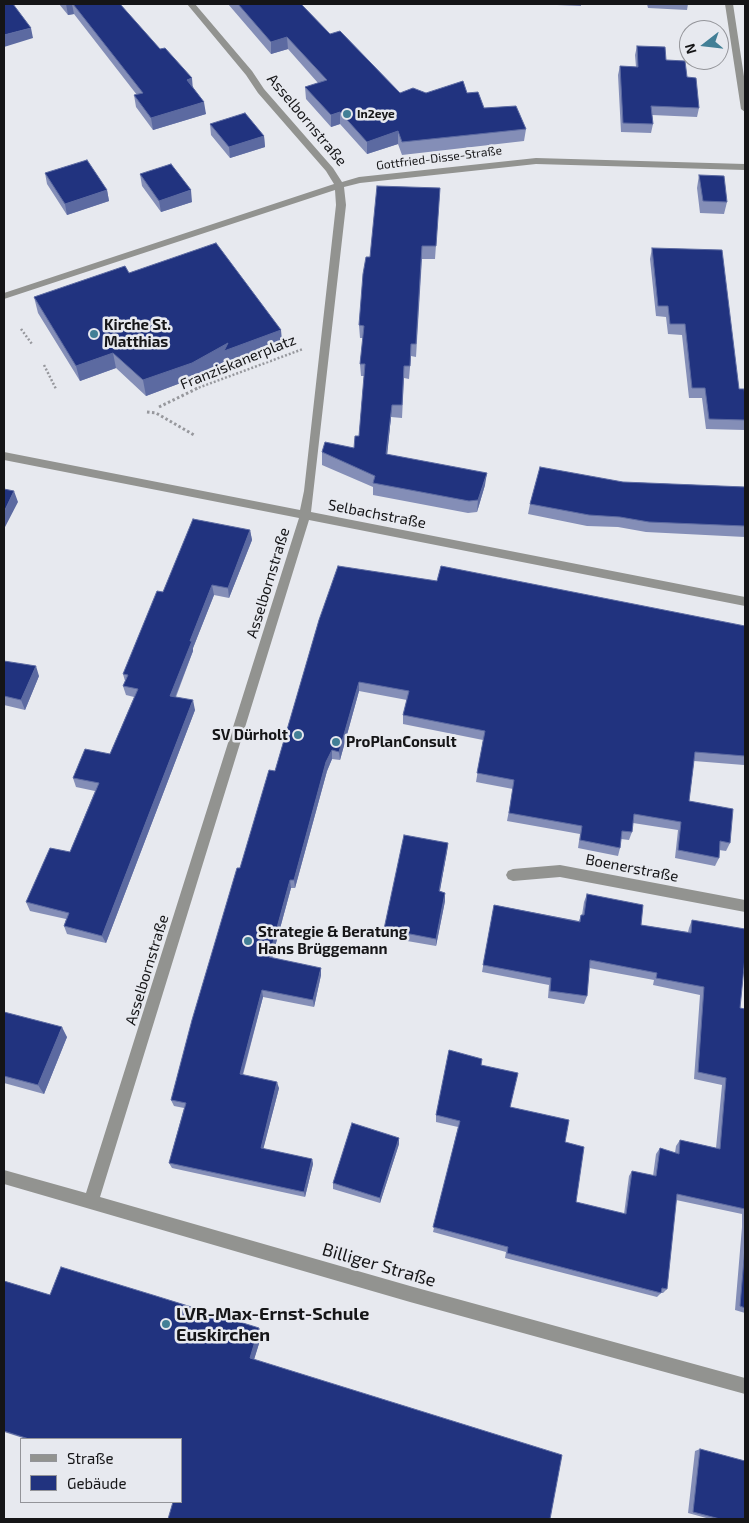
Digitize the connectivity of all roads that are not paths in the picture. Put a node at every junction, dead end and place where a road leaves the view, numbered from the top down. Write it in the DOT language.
graph roads {
  1 [pos="190,4"];
  2 [pos="729,4"];
  3 [pos="745,109"];
  4 [pos="745,166"];
  5 [pos="339,185"];
  6 [pos="4,296"];
  7 [pos="4,456"];
  8 [pos="305,516"];
  9 [pos="745,602"];
  10 [pos="513,875"];
  11 [pos="745,906"];
  12 [pos="4,1177"];
  13 [pos="91,1202"];
  14 [pos="745,1386"];
  1 -- 5 [label="street, Asselbornstraße"];
  2 -- 3 [label="street"];
  4 -- 5 [label="street, Gottfried-Disse-Straße"];
  5 -- 6 [label="street, Gottfried-Disse-Straße"];
  5 -- 8 [label="street, Asselbornstraße"];
  7 -- 8 [label="street, Selbachstraße"];
  8 -- 9 [label="street, Selbachstraße"];
  8 -- 13 [label="street, Asselbornstraße"];
  10 -- 11 [label="street, Boenerstraße"];
  12 -- 13 [label="street, Billiger Straße"];
  13 -- 14 [label="street, Billiger Straße"];
}
